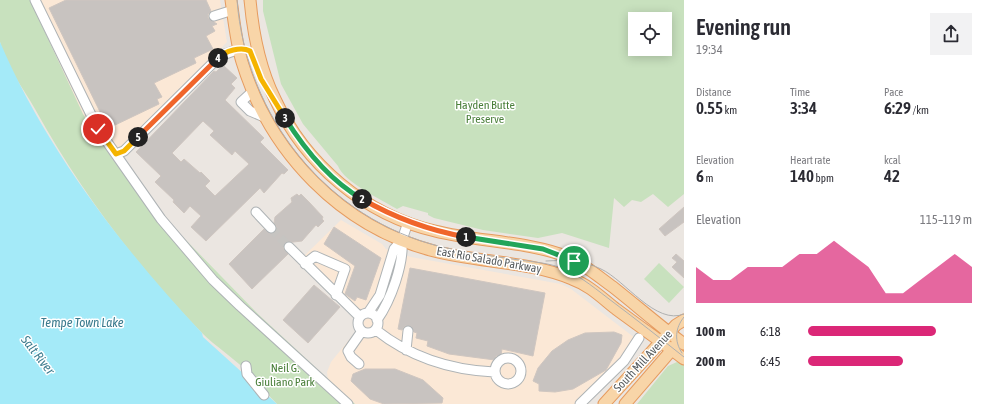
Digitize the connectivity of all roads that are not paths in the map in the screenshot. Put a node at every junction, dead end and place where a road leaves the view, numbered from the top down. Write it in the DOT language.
graph roads {
  1 [pos="35,0"];
  2 [pos="232,5"];
  3 [pos="251,6"];
  4 [pos="214,16"];
  5 [pos="239,49"];
  6 [pos="275,99"];
  7 [pos="116,154"];
  8 [pos="256,212"];
  9 [pos="408,222"];
  10 [pos="271,228"];
  11 [pos="402,240"];
  12 [pos="289,247"];
  13 [pos="305,264"];
  14 [pos="336,295"];
  15 [pos="364,315"];
  16 [pos="377,320"];
  17 [pos="684,320"];
  18 [pos="376,330"];
  19 [pos="408,331"];
  20 [pos="362,332"];
  21 [pos="670,332"];
  22 [pos="639,338"];
  23 [pos="683,340"];
  24 [pos="661,342"];
  25 [pos="406,350"];
  26 [pos="672,350"];
  27 [pos="684,359"];
  28 [pos="359,364"];
  29 [pos="246,366"];
  30 [pos="494,372"];
  31 [pos="264,395"];
  32 [pos="348,404"];
  33 [pos="580,404"];
  34 [pos="604,404"];
  35 [pos="625,404"];
  1 -- 7 [label="lane"];
  2 -- 4 [label="lane"];
  2 -- 5 [label="main road, East Rio Salado Parkway"];
  3 -- 5 [label="main road"];
  3 -- 6 [label="main road, East Rio Salado Parkway"];
  5 -- 6 [label="main road"];
  5 -- 7 [label="lane"];
  5 -- 11 [label="main road, East Rio Salado Parkway"];
  6 -- 9 [label="main road, East Rio Salado Parkway"];
  7 -- 32 [label="lane"];
  8 -- 10 [label="lane"];
  9 -- 11 [label="lane"];
  9 -- 21 [label="main road, East Rio Salado Parkway"];
  11 -- 15 [label="lane"];
  11 -- 16 [label="lane"];
  11 -- 24 [label="main road, East Rio Salado Parkway"];
  12 -- 13 [label="lane"];
  13 -- 14 [label="lane"];
  13 -- 14 [label="lane"];
  14 -- 15 [label="lane"];
  15 -- 16 [label="lane"];
  15 -- 20 [label="lane"];
  16 -- 18 [label="lane"];
  17 -- 21 [label="main road, South Mill Avenue"];
  18 -- 20 [label="lane"];
  18 -- 25 [label="lane"];
  19 -- 25 [label="lane"];
  20 -- 28 [label="lane"];
  21 -- 23 [label="main road, East Rio Salado Parkway"];
  21 -- 24 [label="main road, South Mill Avenue"];
  22 -- 33 [label="lane"];
  23 -- 26 [label="main road, South Mill Avenue"];
  24 -- 26 [label="main road, East Rio Salado Parkway"];
  24 -- 34 [label="main road, South Mill Avenue"];
  25 -- 30 [label="lane"];
  26 -- 27 [label="main road, East Rio Salado Parkway"];
  26 -- 35 [label="main road, South Mill Avenue"];
  29 -- 31 [label="lane"];
  30 -- 30 [label="lane"];
}
